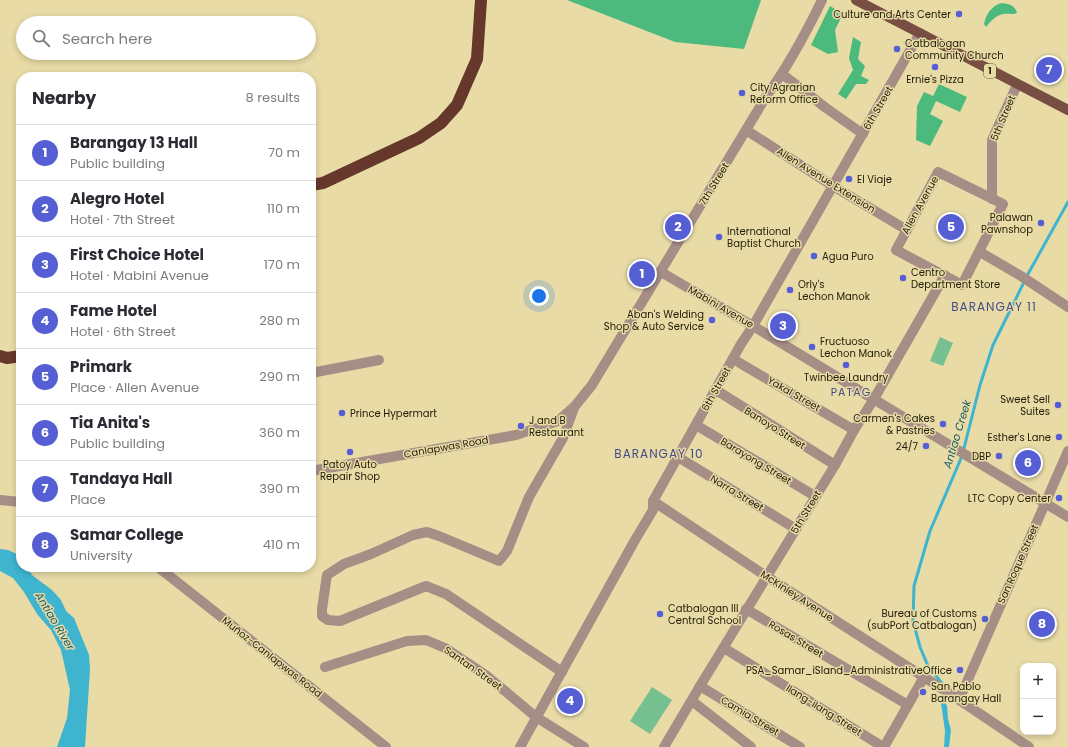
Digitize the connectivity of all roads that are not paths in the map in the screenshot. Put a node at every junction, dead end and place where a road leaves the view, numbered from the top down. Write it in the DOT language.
graph roads {
  1 [pos="481,0"];
  2 [pos="822,0"];
  3 [pos="856,0"];
  4 [pos="920,33"];
  5 [pos="782,74"];
  6 [pos="1017,85"];
  7 [pos="1068,110"];
  8 [pos="746,130"];
  9 [pos="863,134"];
  10 [pos="316,184"];
  11 [pos="833,186"];
  12 [pos="992,199"];
  13 [pos="907,230"];
  14 [pos="980,252"];
  15 [pos="661,272"];
  16 [pos="945,275"];
  17 [pos="1068,307"];
  18 [pos="753,326"];
  19 [pos="0,356"];
  20 [pos="16,357"];
  21 [pos="733,359"];
  22 [pos="379,360"];
  23 [pos="316,373"];
  24 [pos="716,390"];
  25 [pos="874,399"];
  26 [pos="575,406"];
  27 [pos="696,425"];
  28 [pos="854,430"];
  29 [pos="1068,451"];
  30 [pos="678,457"];
  31 [pos="835,465"];
  32 [pos="316,470"];
  33 [pos="816,496"];
  34 [pos="0,500"];
  35 [pos="653,501"];
  36 [pos="16,502"];
  37 [pos="1045,503"];
  38 [pos="1068,517"];
  39 [pos="796,529"];
  40 [pos="164,572"];
  41 [pos="766,576"];
  42 [pos="746,609"];
  43 [pos="724,648"];
  44 [pos="325,667"];
  45 [pos="562,672"];
  46 [pos="924,677"];
  47 [pos="700,686"];
  48 [pos="951,695"];
  49 [pos="692,701"];
  50 [pos="908,705"];
  51 [pos="536,717"];
  52 [pos="666,746"];
  53 [pos="386,747"];
  54 [pos="520,747"];
  55 [pos="584,747"];
  56 [pos="751,747"];
  57 [pos="800,747"];
  58 [pos="883,747"];
  59 [pos="1029,747"];
  1 -- 10 [label="highway"];
  2 -- 5 [label="street, 7th Street"];
  3 -- 4 [label="main road, 1"];
  4 -- 6 [label="main road, 1"];
  4 -- 9 [label="street, 6th Street"];
  5 -- 8 [label="street, 7th Street"];
  5 -- 9 [label="street"];
  6 -- 7 [label="main road, 1"];
  6 -- 12 [label="street, 5th Street"];
  8 -- 11 [label="street, Allen Avenue Extension"];
  8 -- 15 [label="street, 7th Street"];
  9 -- 11 [label="street, 6th Street"];
  11 -- 13 [label="street, Allen Avenue Extension"];
  11 -- 18 [label="street, 6th Street"];
  12 -- 13 [label="street, Allen Avenue"];
  12 -- 14 [label="street, Allen Avenue"];
  13 -- 16 [label="street, Allen Avenue"];
  14 -- 16 [label="street, Allen Avenue"];
  14 -- 17 [label="street"];
  15 -- 18 [label="street, Mabini Avenue"];
  15 -- 26 [label="street, 7th Street"];
  16 -- 25 [label="street, 5th Street"];
  18 -- 21 [label="street, 6th Street"];
  18 -- 25 [label="street, Mabini Avenue"];
  19 -- 20 [label="highway"];
  21 -- 24 [label="street, 6th Street"];
  21 -- 28 [label="street, Yakal Street"];
  22 -- 23 [label="street"];
  24 -- 27 [label="street, 6th Street"];
  24 -- 31 [label="street, Banoyo Street"];
  25 -- 28 [label="street, 5th Street"];
  25 -- 37 [label="street, Mabini Avenue"];
  26 -- 32 [label="street, Canlapwas Road"];
  26 -- 45 [label="street"];
  27 -- 30 [label="street, 6th Street"];
  27 -- 33 [label="street, Barayong Street"];
  28 -- 31 [label="street, 5th Street"];
  29 -- 37 [label="street, San Roque Street"];
  30 -- 35 [label="street, 6th Street"];
  30 -- 39 [label="street, Narra Street"];
  31 -- 33 [label="street, 5th Street"];
  33 -- 39 [label="street, 5th Street"];
  34 -- 36 [label="street"];
  35 -- 41 [label="street, McKinley Avenue"];
  35 -- 45 [label="street, 6th Street"];
  37 -- 38 [label="street, Mabini Avenue"];
  37 -- 48 [label="street, San Roque Street"];
  39 -- 41 [label="street, 5th Street"];
  40 -- 53 [label="street, Muñoz-Canlapwas Road"];
  41 -- 42 [label="street, 5th Street"];
  41 -- 46 [label="street, McKinley Avenue"];
  42 -- 43 [label="street, 5th Street"];
  42 -- 50 [label="street, Rosas Street"];
  43 -- 47 [label="street, 5th Street"];
  43 -- 58 [label="street, Ilang-ilang Street"];
  44 -- 51 [label="street, Santan Street"];
  45 -- 51 [label="street, 6th Street"];
  46 -- 48 [label="street, McKinley Avenue"];
  46 -- 50 [label="street"];
  47 -- 49 [label="street, 5th Street"];
  47 -- 57 [label="street, Camia Street"];
  48 -- 59 [label="street, McKinley Avenue"];
  49 -- 52 [label="street, 5th Street"];
  49 -- 56 [label="street"];
  50 -- 58 [label="street"];
  51 -- 54 [label="street, 6th Street"];
  51 -- 55 [label="street, Santan Street"];
}
